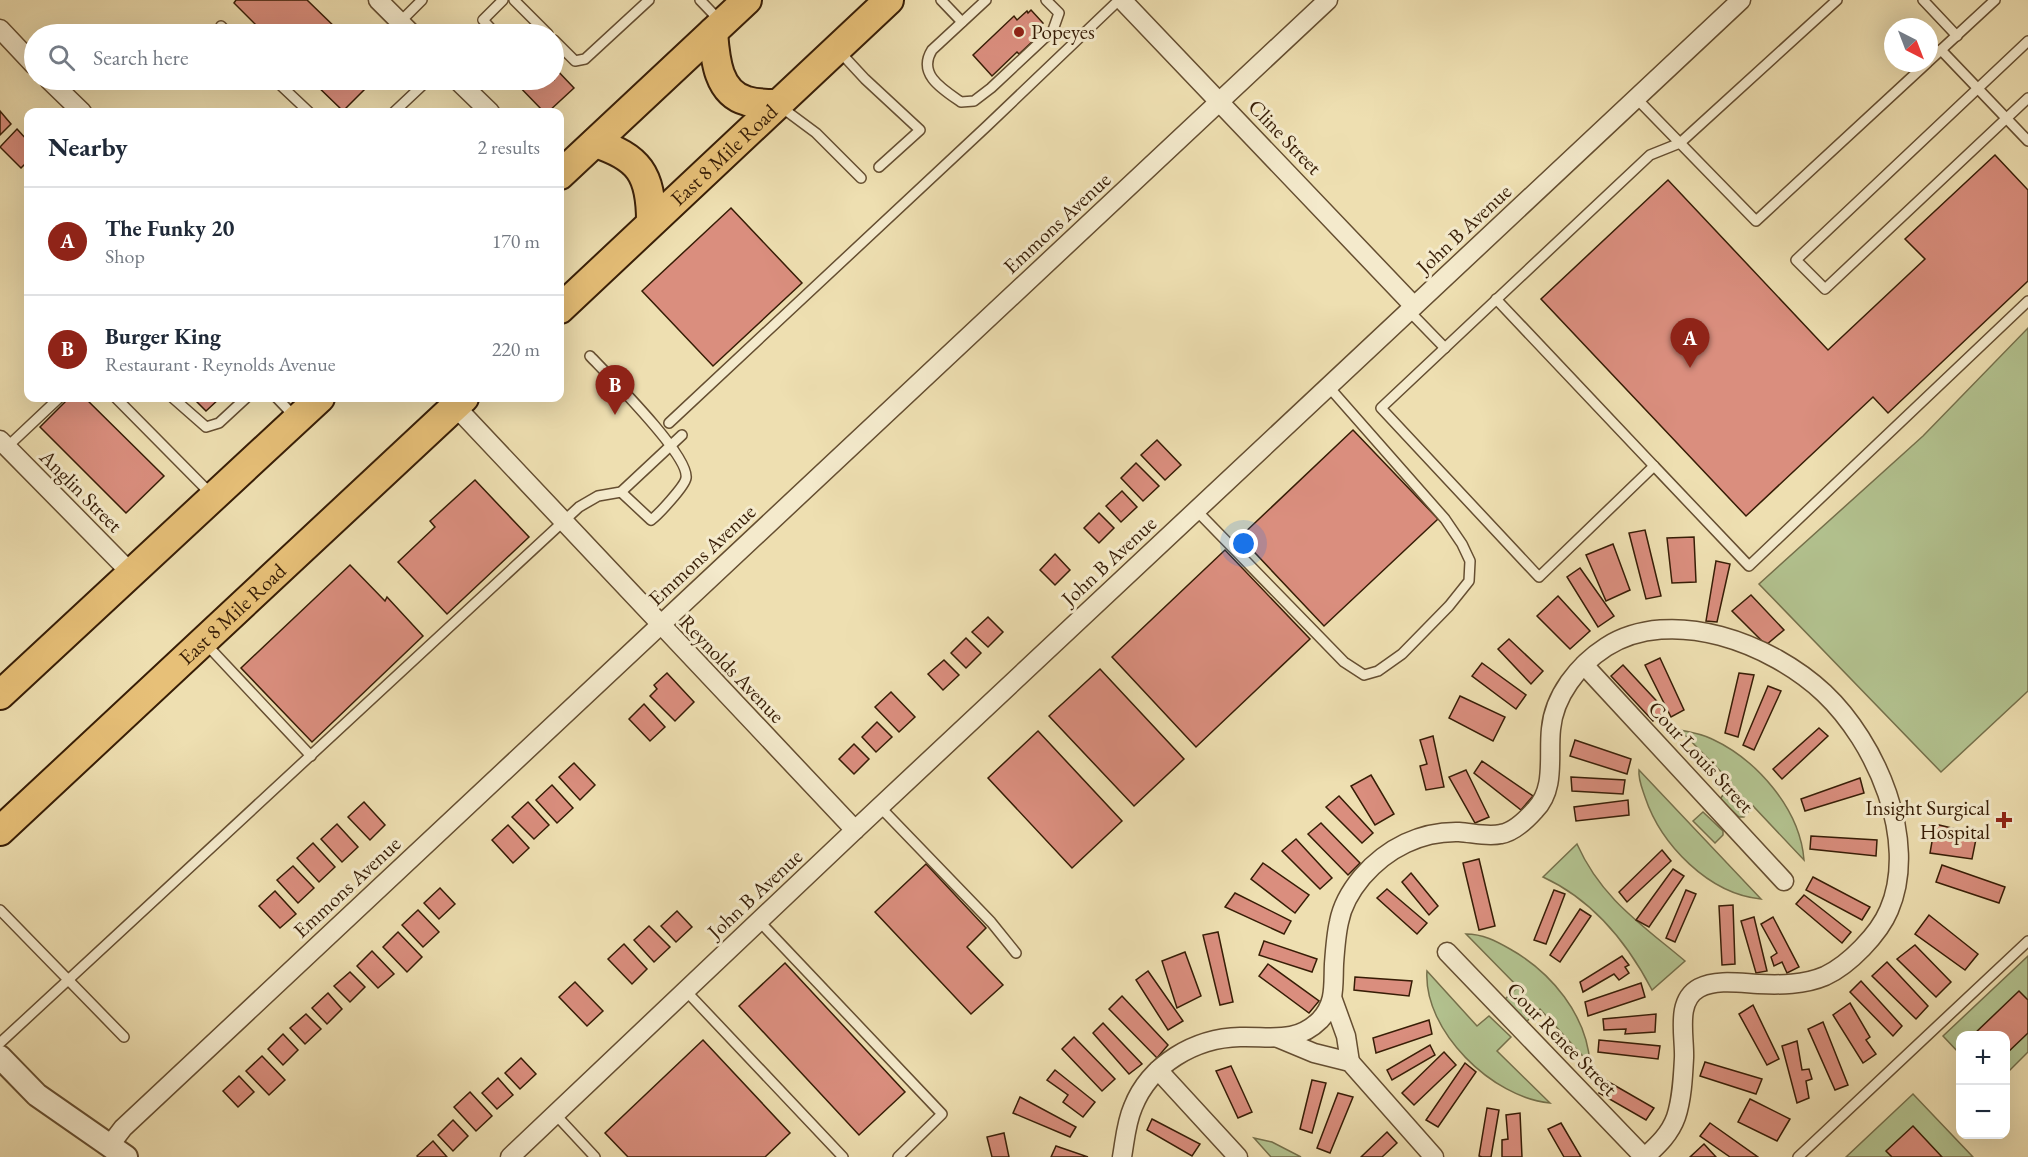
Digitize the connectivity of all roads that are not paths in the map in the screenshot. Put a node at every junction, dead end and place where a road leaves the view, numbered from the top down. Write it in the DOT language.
graph roads {
  1 [pos="378,0"];
  2 [pos="422,0"];
  3 [pos="503,0"];
  4 [pos="514,0"];
  5 [pos="649,0"];
  6 [pos="700,0"];
  7 [pos="747,0"];
  8 [pos="889,0"];
  9 [pos="941,0"];
  10 [pos="986,0"];
  11 [pos="1046,0"];
  12 [pos="1121,0"];
  13 [pos="1328,0"];
  14 [pos="1741,0"];
  15 [pos="1837,0"];
  16 [pos="1923,0"];
  17 [pos="1995,0"];
  18 [pos="962,22"];
  19 [pos="402,24"];
  20 [pos="408,24"];
  21 [pos="487,24"];
  22 [pos="538,24"];
  23 [pos="718,28"];
  24 [pos="0,30"];
  25 [pos="1957,36"];
  26 [pos="2028,41"];
  27 [pos="837,49"];
  28 [pos="564,50"];
  29 [pos="1941,50"];
  30 [pos="1938,53"];
  31 [pos="24,54"];
  32 [pos="1917,72"];
  33 [pos="1977,89"];
  34 [pos="59,90"];
  35 [pos="286,90"];
  36 [pos="417,90"];
  37 [pos="468,90"];
  38 [pos="1636,98"];
  39 [pos="2028,98"];
  40 [pos="1220,101"];
  41 [pos="776,104"];
  42 [pos="78,108"];
  43 [pos="305,108"];
  44 [pos="398,108"];
  45 [pos="486,108"];
  46 [pos="2005,119"];
  47 [pos="2028,141"];
  48 [pos="595,143"];
  49 [pos="1680,143"];
  50 [pos="879,167"];
  51 [pos="564,171"];
  52 [pos="861,178"];
  53 [pos="651,221"];
  54 [pos="1496,299"];
  55 [pos="2028,302"];
  56 [pos="564,305"];
  57 [pos="1412,308"];
  58 [pos="1445,348"];
  59 [pos="590,356"];
  60 [pos="1328,386"];
  61 [pos="53,402"];
  62 [pos="120,402"];
  63 [pos="178,402"];
  64 [pos="242,402"];
  65 [pos="281,402"];
  66 [pos="316,402"];
  67 [pos="460,402"];
  68 [pos="297,419"];
  69 [pos="669,423"];
  70 [pos="682,435"];
  71 [pos="3,444"];
  72 [pos="672,445"];
  73 [pos="1654,466"];
  74 [pos="621,492"];
  75 [pos="213,496"];
  76 [pos="1196,510"];
  77 [pos="564,522"];
  78 [pos="131,573"];
  79 [pos="660,625"];
  80 [pos="204,641"];
  81 [pos="1584,664"];
  82 [pos="0,695"];
  83 [pos="311,756"];
  84 [pos="880,807"];
  85 [pos="855,830"];
  86 [pos="0,831"];
  87 [pos="1784,880"];
  88 [pos="0,909"];
  89 [pos="759,921"];
  90 [pos="2028,941"];
  91 [pos="1447,952"];
  92 [pos="1016,953"];
  93 [pos="69,980"];
  94 [pos="686,991"];
  95 [pos="1333,1000"];
  96 [pos="124,1037"];
  97 [pos="1276,1037"];
  98 [pos="0,1043"];
  99 [pos="0,1057"];
  100 [pos="1350,1062"];
  101 [pos="1158,1070"];
  102 [pos="555,1114"];
  103 [pos="118,1151"];
  104 [pos="510,1157"];
  105 [pos="595,1157"];
  106 [pos="843,1157"];
  107 [pos="898,1157"];
  108 [pos="1122,1157"];
  109 [pos="1238,1157"];
  110 [pos="1434,1157"];
  111 [pos="1645,1157"];
  112 [pos="1798,1157"];
  1 -- 19 [label="street"];
  2 -- 20 [label="lane"];
  3 -- 21 [label="lane"];
  4 -- 22 [label="lane"];
  5 -- 28 [label="lane"];
  6 -- 23 [label="lane"];
  7 -- 23 [label="highway"];
  8 -- 27 [label="highway, East 8 Mile Road"];
  9 -- 18 [label="lane"];
  10 -- 18 [label="lane"];
  11 -- 18 [label="lane"];
  12 -- 40 [label="street, Cline Street"];
  12 -- 69 [label="lane"];
  13 -- 40 [label="street, Emmons Avenue"];
  14 -- 38 [label="street, John B Avenue"];
  15 -- 49 [label="lane"];
  16 -- 25 [label="lane"];
  17 -- 25 [label="lane"];
  23 -- 41 [label="highway"];
  23 -- 48 [label="highway"];
  24 -- 31 [label="street"];
  25 -- 29 [label="lane"];
  26 -- 33 [label="lane"];
  27 -- 41 [label="highway, East 8 Mile Road"];
  27 -- 50 [label="lane"];
  29 -- 30 [label="lane"];
  29 -- 33 [label="lane"];
  32 -- 49 [label="lane"];
  33 -- 46 [label="lane"];
  33 -- 46 [label="lane"];
  34 -- 42 [label="street"];
  35 -- 43 [label="lane"];
  36 -- 44 [label="lane"];
  37 -- 45 [label="street"];
  38 -- 49 [label="lane"];
  38 -- 57 [label="street, John B Avenue"];
  39 -- 46 [label="lane"];
  40 -- 57 [label="street, Cline Street"];
  40 -- 79 [label="street, Emmons Avenue"];
  41 -- 52 [label="lane"];
  41 -- 53 [label="highway, East 8 Mile Road"];
  46 -- 47 [label="lane"];
  48 -- 51 [label="highway"];
  48 -- 53 [label="highway"];
  49 -- 54 [label="lane"];
  53 -- 56 [label="highway, East 8 Mile Road"];
  54 -- 58 [label="lane"];
  54 -- 73 [label="lane"];
  55 -- 73 [label="lane"];
  57 -- 58 [label="lane"];
  57 -- 60 [label="street, John B Avenue"];
  58 -- 73 [label="lane"];
  59 -- 72 [label="lane"];
  60 -- 76 [label="street, John B Avenue"];
  60 -- 76 [label="lane"];
  61 -- 71 [label="lane"];
  62 -- 75 [label="lane"];
  63 -- 64 [label="lane"];
  65 -- 68 [label="lane"];
  66 -- 68 [label="highway"];
  67 -- 77 [label="street, Reynolds Avenue"];
  67 -- 80 [label="highway, East 8 Mile Road"];
  68 -- 75 [label="highway"];
  70 -- 72 [label="lane"];
  71 -- 78 [label="street, Anglin Street"];
  72 -- 74 [label="lane"];
  72 -- 74 [label="lane"];
  74 -- 77 [label="lane"];
  75 -- 78 [label="highway"];
  76 -- 84 [label="street, John B Avenue"];
  77 -- 79 [label="street, Reynolds Avenue"];
  77 -- 83 [label="lane"];
  78 -- 82 [label="highway"];
  79 -- 85 [label="street, Reynolds Avenue"];
  79 -- 103 [label="street, Emmons Avenue"];
  80 -- 83 [label="lane"];
  80 -- 86 [label="highway, East 8 Mile Road"];
  81 -- 87 [label="street, Cour Louis Street"];
  81 -- 95 [label="street"];
  81 -- 111 [label="street"];
  83 -- 93 [label="lane"];
  84 -- 85 [label="street, John B Avenue"];
  84 -- 92 [label="lane"];
  85 -- 89 [label="street, John B Avenue"];
  88 -- 93 [label="lane"];
  89 -- 94 [label="street, John B Avenue"];
  89 -- 107 [label="lane"];
  90 -- 112 [label="lane"];
  91 -- 111 [label="street, Cour Renee Street"];
  93 -- 96 [label="lane"];
  93 -- 98 [label="lane"];
  94 -- 102 [label="street, John B Avenue"];
  94 -- 106 [label="lane"];
  95 -- 97 [label="street"];
  95 -- 100 [label="street"];
  97 -- 100 [label="street"];
  97 -- 101 [label="street"];
  99 -- 103 [label="street"];
  100 -- 110 [label="street"];
  101 -- 108 [label="street"];
  101 -- 109 [label="street"];
  102 -- 104 [label="street, John B Avenue"];
  102 -- 105 [label="lane"];
}
